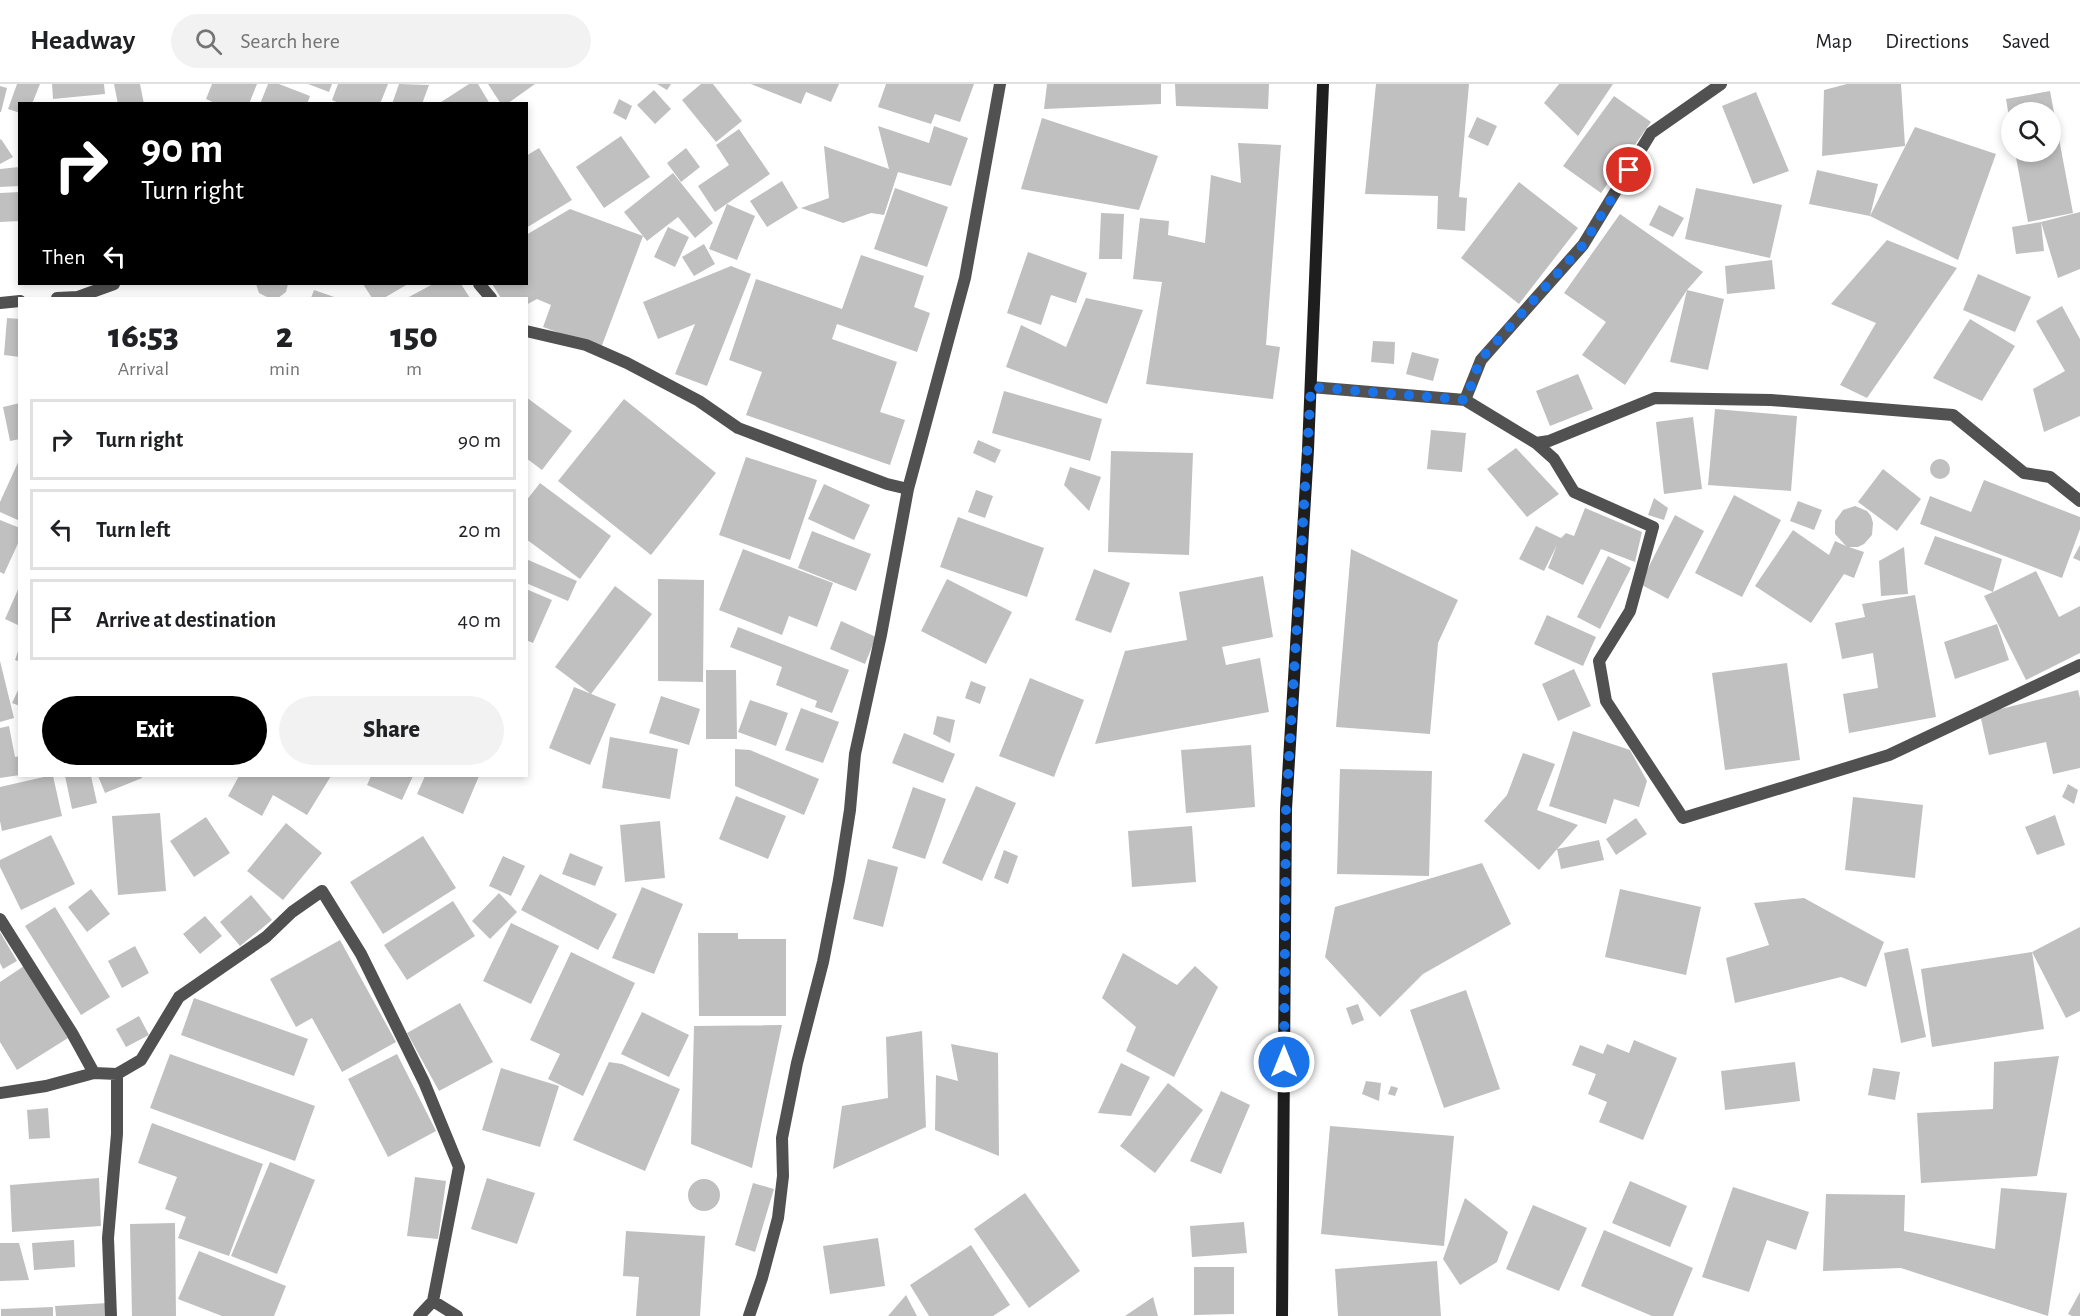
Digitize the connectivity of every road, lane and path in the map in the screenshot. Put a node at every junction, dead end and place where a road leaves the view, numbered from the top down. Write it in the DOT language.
graph roads {
  1 [pos="1000,84"];
  2 [pos="1323,84"];
  3 [pos="1720,84"];
  4 [pos="111,285"];
  5 [pos="480,285"];
  6 [pos="78,297"];
  7 [pos="489,297"];
  8 [pos="18,301"];
  9 [pos="0,303"];
  10 [pos="528,331"];
  11 [pos="1311,387"];
  12 [pos="1466,400"];
  13 [pos="1536,443"];
  14 [pos="908,489"];
  15 [pos="2080,501"];
  16 [pos="2080,665"];
  17 [pos="0,919"];
  18 [pos="94,1073"];
  19 [pos="117,1074"];
  20 [pos="0,1093"];
  21 [pos="433,1301"];
  22 [pos="111,1316"];
  23 [pos="419,1316"];
  24 [pos="457,1316"];
  25 [pos="749,1316"];
  26 [pos="1282,1316"];
  1 -- 14 [label="street"];
  2 -- 11 [label="street"];
  3 -- 12 [label="street"];
  4 -- 6 [label="street"];
  5 -- 7 [label="street"];
  8 -- 9 [label="street"];
  10 -- 14 [label="street"];
  11 -- 12 [label="street"];
  11 -- 26 [label="street"];
  12 -- 13 [label="street"];
  13 -- 15 [label="street"];
  13 -- 16 [label="street"];
  14 -- 25 [label="street"];
  17 -- 18 [label="street"];
  18 -- 19 [label="street"];
  18 -- 20 [label="street"];
  19 -- 21 [label="street"];
  19 -- 22 [label="street"];
  21 -- 23 [label="street"];
  21 -- 24 [label="street"];
}
